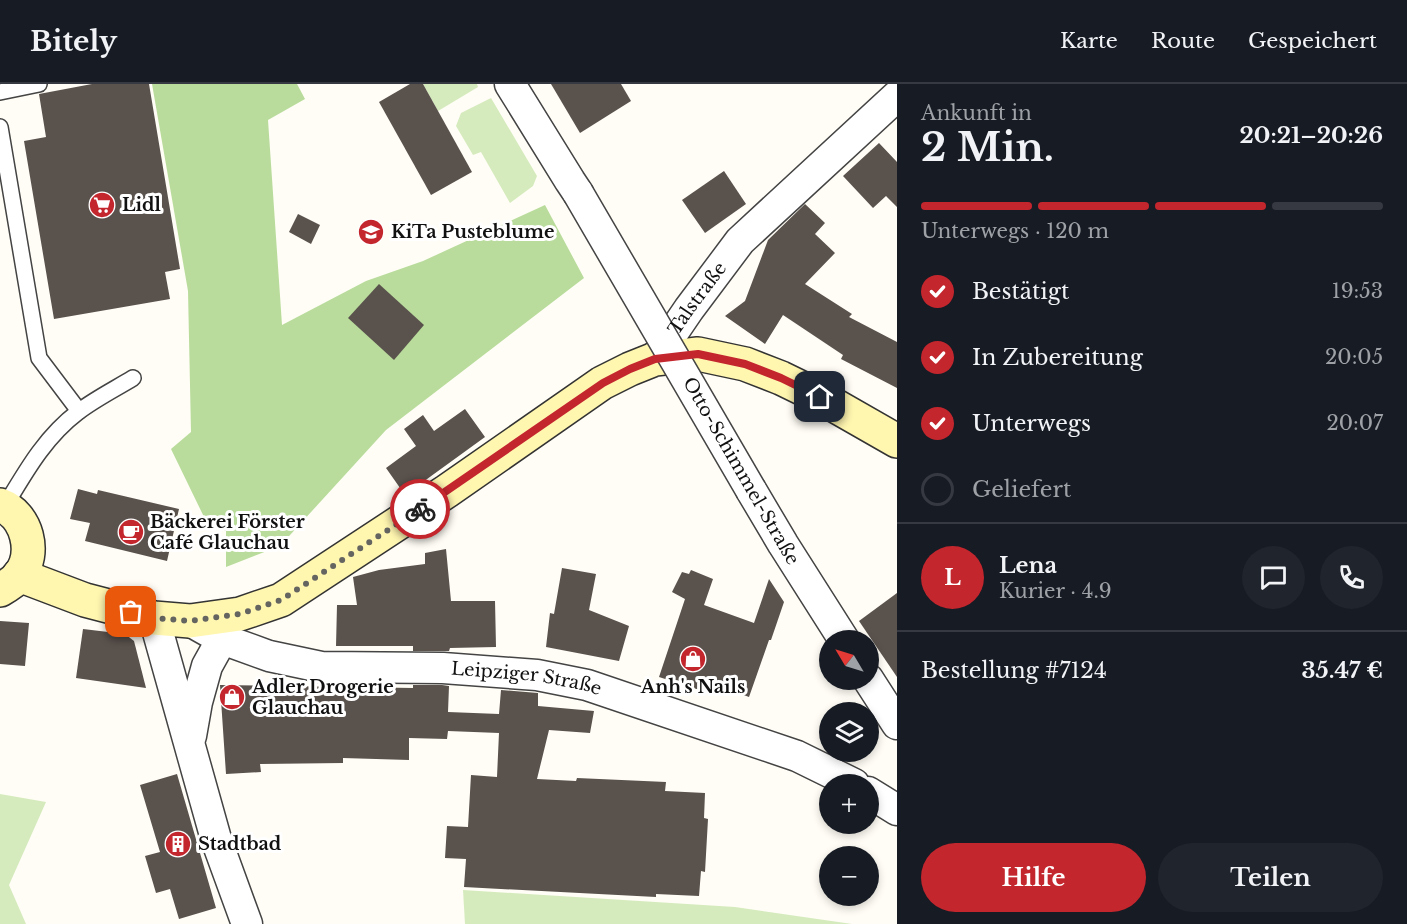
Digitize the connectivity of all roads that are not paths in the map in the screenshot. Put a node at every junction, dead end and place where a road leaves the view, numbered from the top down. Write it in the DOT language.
graph roads {
  1 [pos="39,84"];
  2 [pos="510,84"];
  3 [pos="0,92"];
  4 [pos="897,96"];
  5 [pos="0,127"];
  6 [pos="655,359"];
  7 [pos="133,378"];
  8 [pos="79,411"];
  9 [pos="897,441"];
  10 [pos="2,506"];
  11 [pos="10,582"];
  12 [pos="154,618"];
  13 [pos="190,621"];
  14 [pos="838,630"];
  15 [pos="222,639"];
  16 [pos="875,690"];
  17 [pos="897,724"];
  18 [pos="190,745"];
  19 [pos="834,774"];
  20 [pos="879,799"];
  21 [pos="897,810"];
  22 [pos="248,924"];
  1 -- 3 [label="lane"];
  2 -- 14 [label="street, Otto-Schimmel-Straße, bridge"];
  4 -- 6 [label="street, Talstraße"];
  5 -- 8 [label="lane"];
  6 -- 9 [label="street"];
  6 -- 13 [label="street"];
  7 -- 8 [label="lane"];
  8 -- 10 [label="lane"];
  10 -- 11 [label="street"];
  11 -- 12 [label="street"];
  12 -- 13 [label="street"];
  12 -- 18 [label="street"];
  13 -- 15 [label="street, Leipziger Straße"];
  15 -- 18 [label="street"];
  15 -- 19 [label="street, Leipziger Straße"];
  16 -- 17 [label="street"];
  18 -- 22 [label="street"];
  20 -- 21 [label="street"];
}
